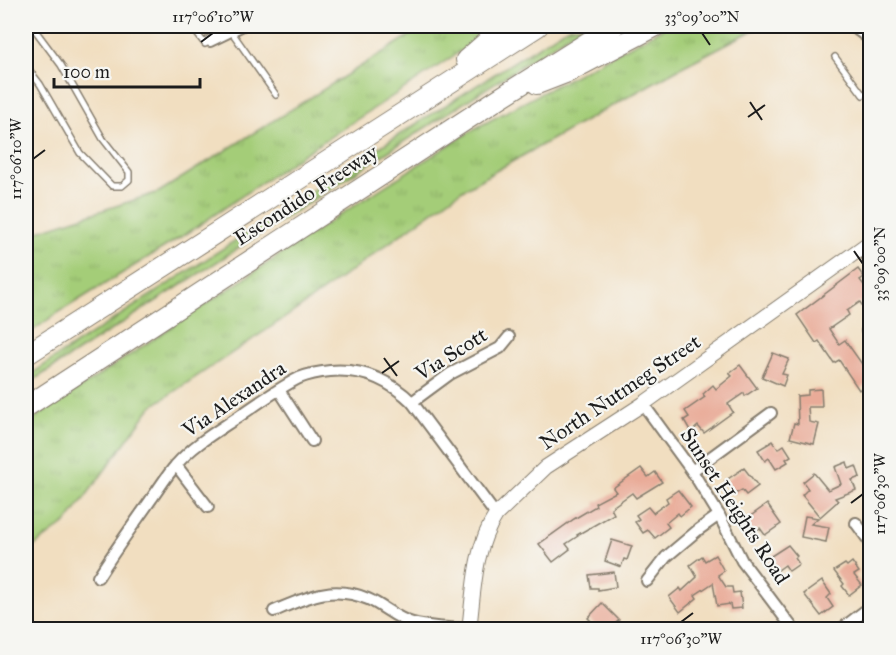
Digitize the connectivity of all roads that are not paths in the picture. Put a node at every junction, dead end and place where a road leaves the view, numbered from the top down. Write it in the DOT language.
graph roads {
  1 [pos="32,26"];
  2 [pos="191,26"];
  3 [pos="508,26"];
  4 [pos="538,26"];
  5 [pos="614,26"];
  6 [pos="656,26"];
  7 [pos="852,26"];
  8 [pos="236,28"];
  9 [pos="870,39"];
  10 [pos="210,41"];
  11 [pos="835,57"];
  12 [pos="26,66"];
  13 [pos="870,90"];
  14 [pos="276,94"];
  15 [pos="498,99"];
  16 [pos="414,105"];
  17 [pos="868,250"];
  18 [pos="509,337"];
  19 [pos="26,355"];
  20 [pos="279,390"];
  21 [pos="412,402"];
  22 [pos="643,404"];
  23 [pos="26,407"];
  24 [pos="771,412"];
  25 [pos="312,441"];
  26 [pos="176,465"];
  27 [pos="692,471"];
  28 [pos="208,507"];
  29 [pos="496,515"];
  30 [pos="719,515"];
  31 [pos="856,523"];
  32 [pos="870,542"];
  33 [pos="98,577"];
  34 [pos="647,581"];
  35 [pos="870,607"];
  36 [pos="274,611"];
  37 [pos="469,629"];
  38 [pos="794,630"];
  39 [pos="840,630"];
  1 -- 12 [label="lane"];
  2 -- 10 [label="lane"];
  3 -- 16 [label="highway"];
  4 -- 16 [label="highway, Escondido Freeway"];
  5 -- 15 [label="highway, Escondido Freeway"];
  6 -- 15 [label="highway"];
  7 -- 9 [label="street"];
  8 -- 10 [label="street"];
  8 -- 14 [label="lane"];
  11 -- 13 [label="lane"];
  15 -- 23 [label="highway, Escondido Freeway"];
  16 -- 19 [label="highway, Escondido Freeway"];
  17 -- 22 [label="street, North Nutmeg Street"];
  18 -- 21 [label="street, Via Scott"];
  20 -- 21 [label="street, Via Alexandra"];
  20 -- 25 [label="street"];
  20 -- 26 [label="street, Via Alexandra"];
  21 -- 29 [label="street, Via Alexandra"];
  22 -- 27 [label="street, Sunset Heights Road"];
  22 -- 29 [label="street, North Nutmeg Street"];
  24 -- 27 [label="street"];
  26 -- 28 [label="street"];
  26 -- 33 [label="street, Via Alexandra"];
  27 -- 30 [label="street, Sunset Heights Road"];
  29 -- 37 [label="street, North Nutmeg Street"];
  30 -- 34 [label="street"];
  30 -- 38 [label="street, Sunset Heights Road"];
  31 -- 32 [label="street"];
  35 -- 39 [label="street"];
  36 -- 37 [label="street"];
}
